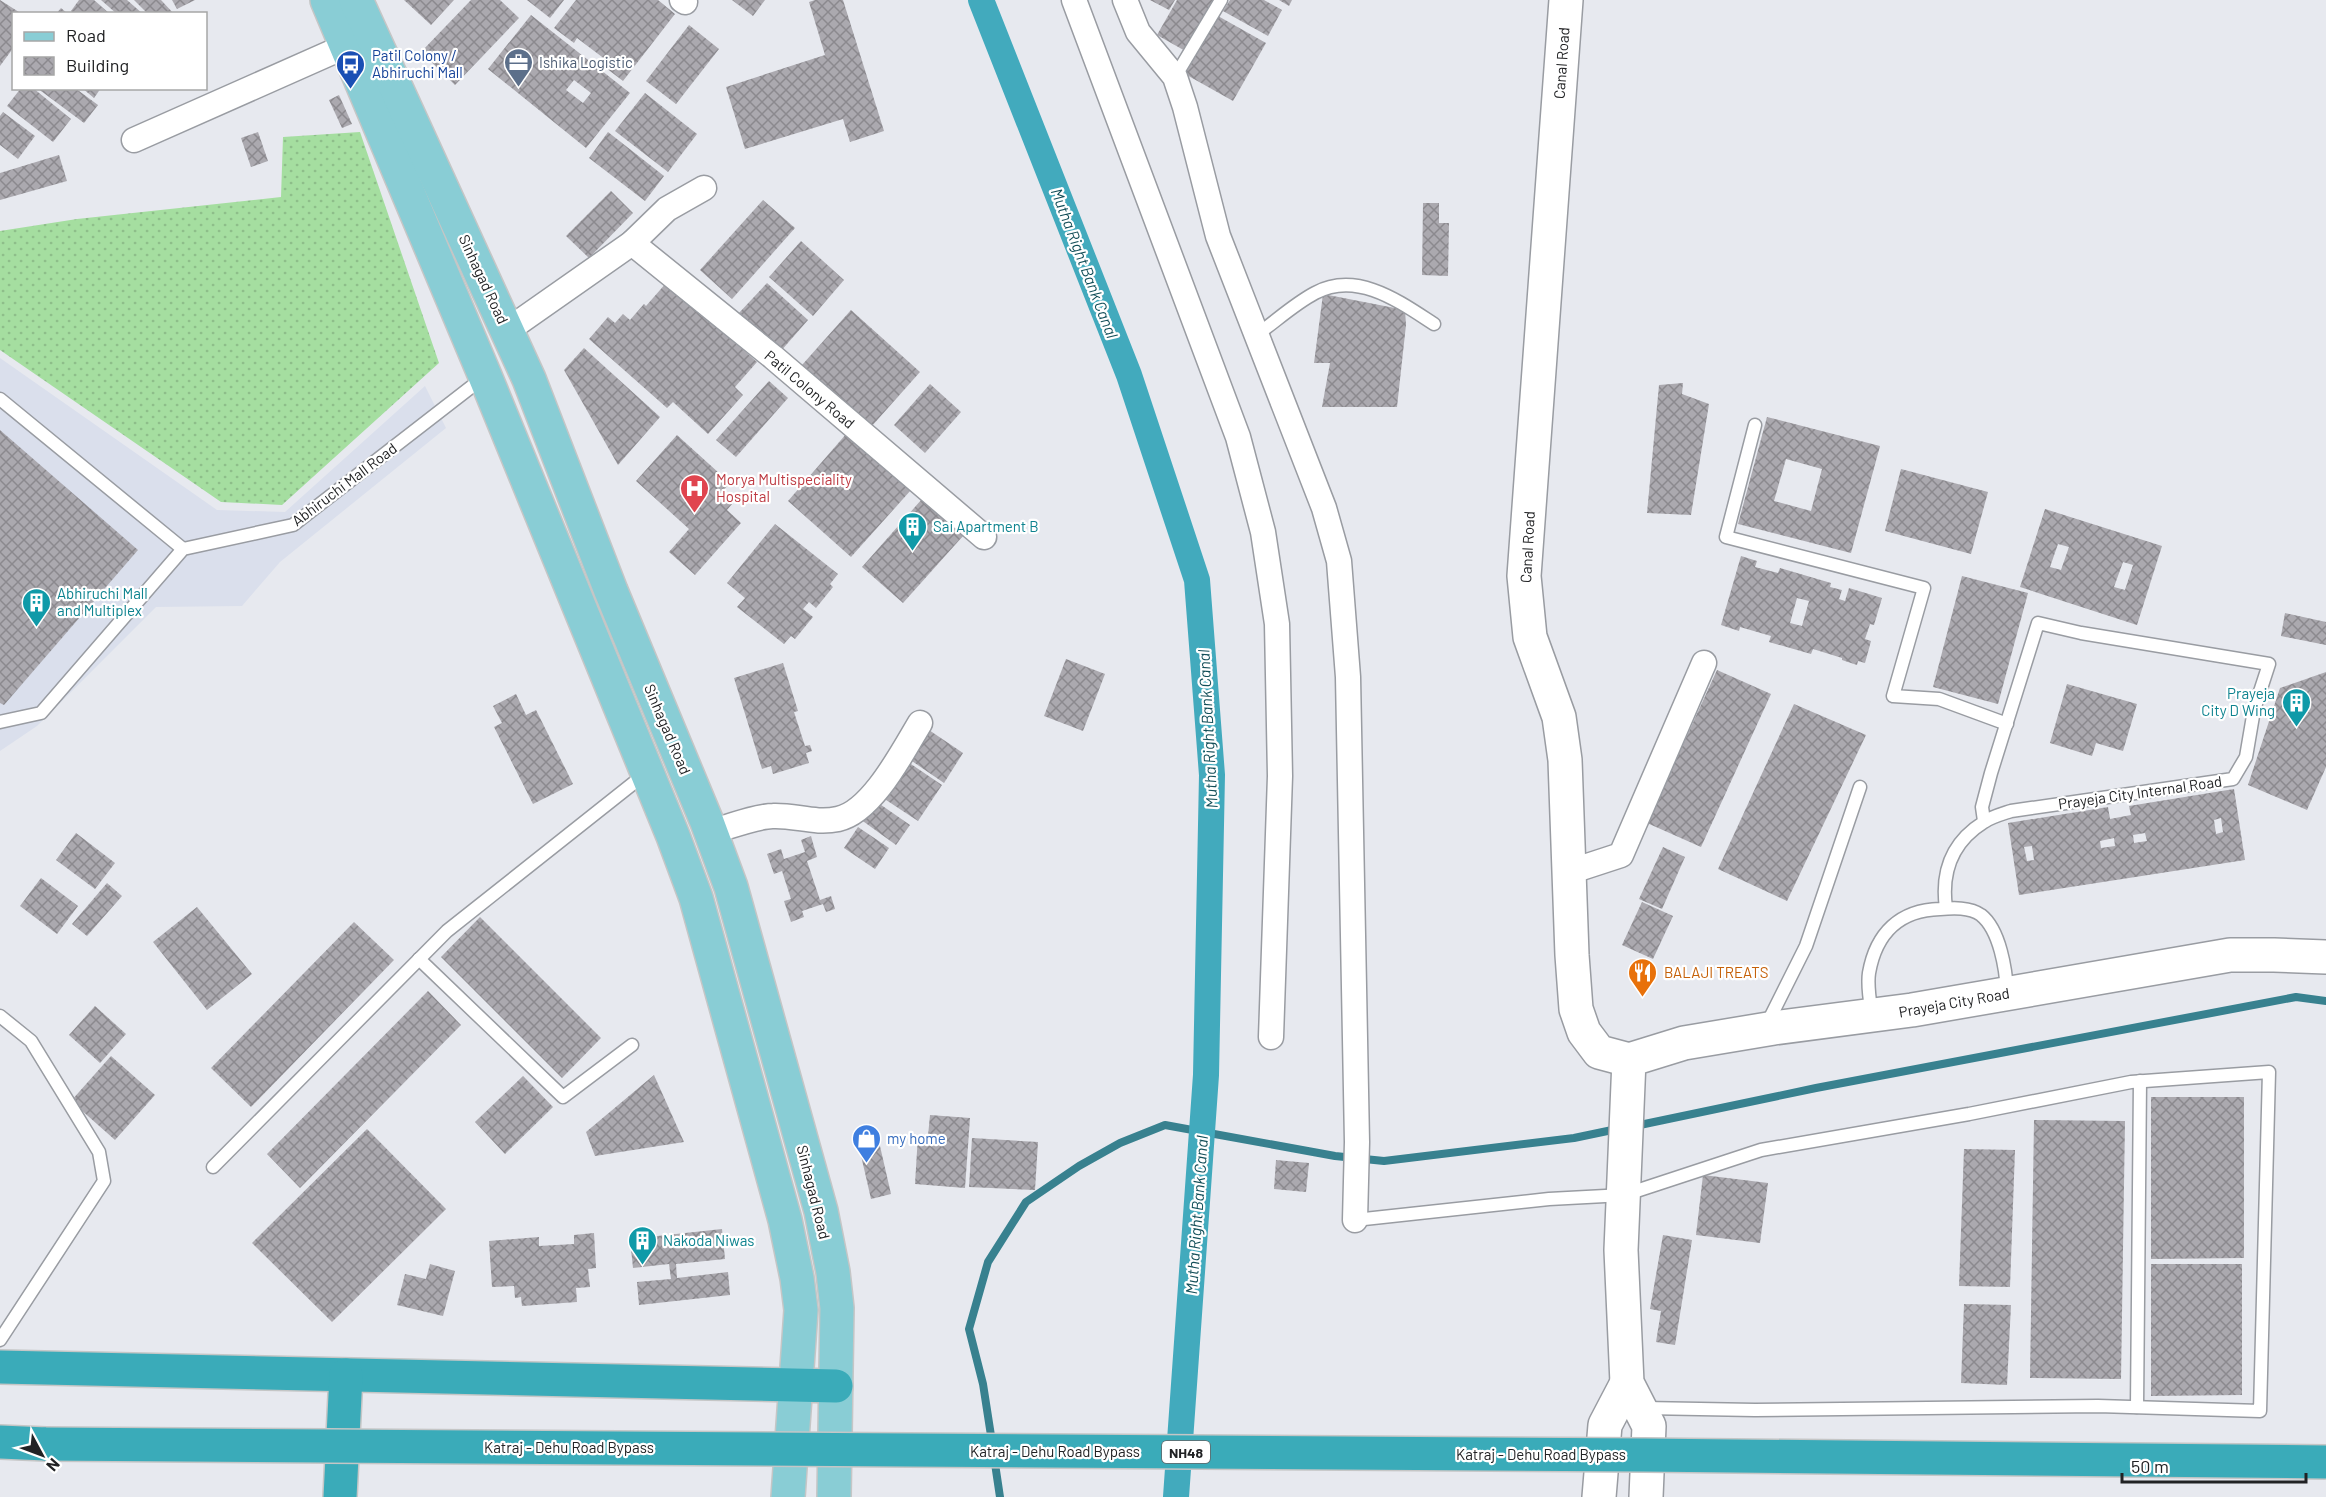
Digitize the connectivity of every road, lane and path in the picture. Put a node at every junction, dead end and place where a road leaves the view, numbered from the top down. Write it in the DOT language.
graph roads {
  1 [pos="327,0"];
  2 [pos="356,0"];
  3 [pos="1074,0"];
  4 [pos="1125,0"];
  5 [pos="1221,0"];
  6 [pos="1566,0"];
  7 [pos="346,46"];
  8 [pos="1175,77"];
  9 [pos="134,140"];
  10 [pos="704,188"];
  11 [pos="632,243"];
  12 [pos="1434,324"];
  13 [pos="508,330"];
  14 [pos="1255,336"];
  15 [pos="485,376"];
  16 [pos="0,399"];
  17 [pos="1755,425"];
  18 [pos="984,537"];
  19 [pos="183,549"];
  20 [pos="1704,663"];
  21 [pos="0,722"];
  22 [pos="920,723"];
  23 [pos="2007,724"];
  24 [pos="646,773"];
  25 [pos="1860,787"];
  26 [pos="1984,821"];
  27 [pos="711,832"];
  28 [pos="1569,872"];
  29 [pos="1946,908"];
  30 [pos="2326,957"];
  31 [pos="419,959"];
  32 [pos="2007,994"];
  33 [pos="0,1016"];
  34 [pos="1872,1016"];
  35 [pos="1765,1029"];
  36 [pos="1270,1037"];
  37 [pos="632,1045"];
  38 [pos="1629,1060"];
  39 [pos="2140,1081"];
  40 [pos="213,1167"];
  41 [pos="1625,1180"];
  42 [pos="1355,1220"];
  43 [pos="0,1340"];
  44 [pos="0,1367"];
  45 [pos="346,1375"];
  46 [pos="795,1386"];
  47 [pos="836,1386"];
  48 [pos="1634,1395"];
  49 [pos="2137,1407"];
  50 [pos="0,1442"];
  51 [pos="2326,1462"];
  52 [pos="340,1497"];
  53 [pos="788,1497"];
  54 [pos="834,1497"];
  55 [pos="1599,1497"];
  56 [pos="1646,1497"];
  1 -- 7 [label="main road"];
  2 -- 13 [label="main road, Sinhagad Road"];
  3 -- 36 [label="street"];
  4 -- 8 [label="street"];
  5 -- 8 [label="lane"];
  6 -- 28 [label="street, Canal Road"];
  7 -- 9 [label="street"];
  7 -- 15 [label="main road"];
  8 -- 14 [label="street"];
  10 -- 11 [label="street"];
  11 -- 13 [label="street"];
  11 -- 18 [label="street, Patil Colony Road"];
  12 -- 14 [label="lane"];
  13 -- 27 [label="main road, Sinhagad Road"];
  14 -- 42 [label="street"];
  15 -- 19 [label="lane, Abhiruchi Mall Road"];
  15 -- 24 [label="main road"];
  16 -- 19 [label="lane"];
  17 -- 23 [label="lane"];
  19 -- 21 [label="lane"];
  20 -- 28 [label="street"];
  22 -- 27 [label="street"];
  23 -- 26 [label="lane"];
  23 -- 26 [label="lane, Prayeja City Internal Road"];
  24 -- 31 [label="lane"];
  24 -- 46 [label="main road"];
  25 -- 35 [label="lane"];
  26 -- 29 [label="lane, Prayeja City Internal Road"];
  27 -- 47 [label="main road, Sinhagad Road"];
  28 -- 38 [label="street, Canal Road"];
  29 -- 32 [label="lane"];
  29 -- 34 [label="lane"];
  30 -- 32 [label="street, Prayeja City Road"];
  31 -- 37 [label="lane"];
  31 -- 40 [label="lane"];
  32 -- 34 [label="street, Prayeja City Road"];
  33 -- 43 [label="lane"];
  34 -- 35 [label="street, Prayeja City Road"];
  35 -- 38 [label="street, Prayeja City Road"];
  38 -- 41 [label="street"];
  39 -- 41 [label="lane"];
  39 -- 49 [label="lane"];
  39 -- 49 [label="lane"];
  41 -- 42 [label="lane"];
  41 -- 48 [label="street"];
  44 -- 45 [label="highway"];
  45 -- 46 [label="highway"];
  45 -- 52 [label="highway"];
  46 -- 47 [label="highway"];
  46 -- 53 [label="main road"];
  47 -- 54 [label="main road, Sinhagad Road"];
  48 -- 49 [label="lane"];
  48 -- 55 [label="street"];
  48 -- 56 [label="street"];
  50 -- 51 [label="highway, Katraj - Dehu Road Bypass / NH48, bridge"];
}
